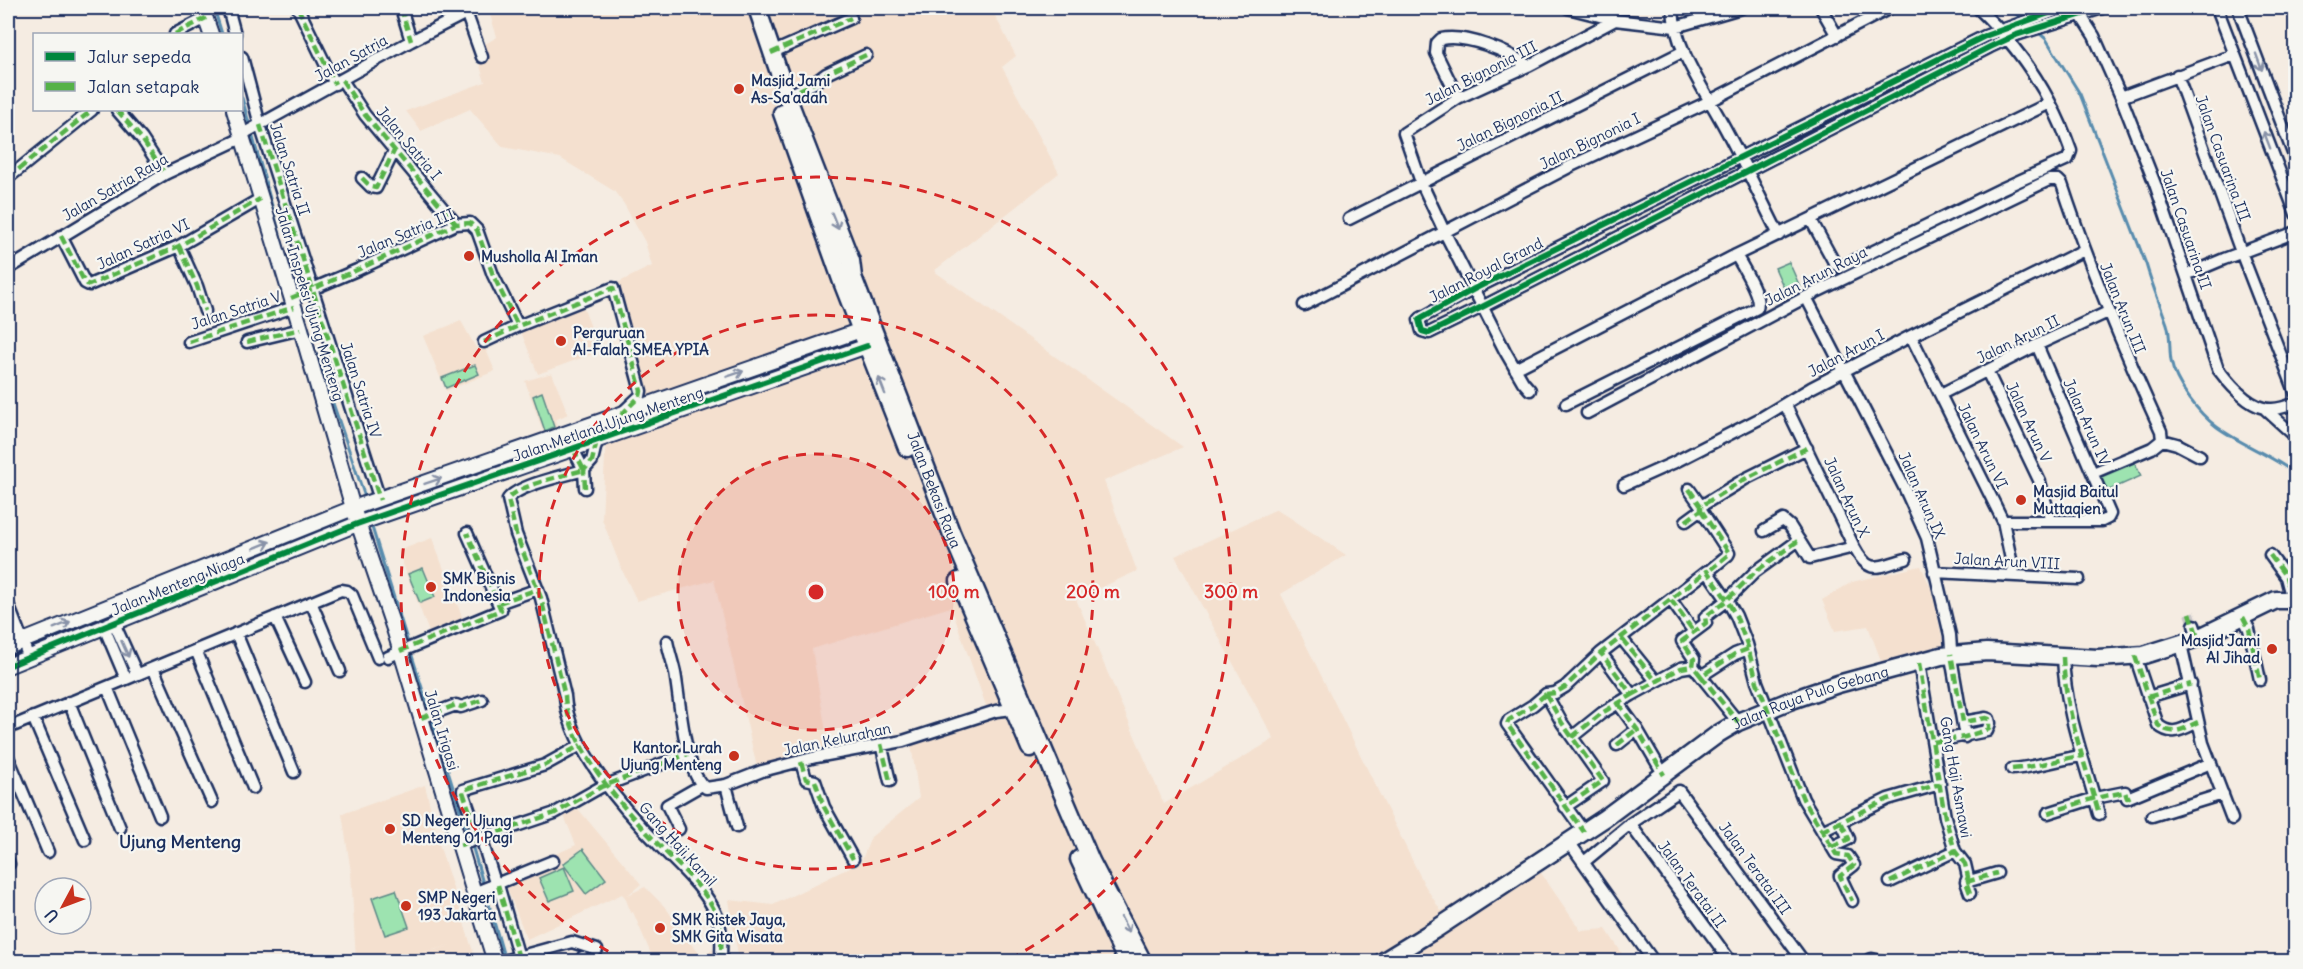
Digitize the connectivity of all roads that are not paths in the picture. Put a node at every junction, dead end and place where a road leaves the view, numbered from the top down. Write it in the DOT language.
graph roads {
  1 [pos="228,8"];
  2 [pos="298,8"];
  3 [pos="401,8"];
  4 [pos="746,8"];
  5 [pos="757,8"];
  6 [pos="1568,8"];
  7 [pos="1673,8"];
  8 [pos="1742,8"];
  9 [pos="1821,8"];
  10 [pos="1890,8"];
  11 [pos="1978,8"];
  12 [pos="2063,8"];
  13 [pos="2102,8"];
  14 [pos="2217,8"];
  15 [pos="2238,8"];
  16 [pos="471,10"];
  17 [pos="204,13"];
  18 [pos="2076,13"];
  19 [pos="851,18"];
  20 [pos="1615,20"];
  21 [pos="1675,27"];
  22 [pos="2009,32"];
  23 [pos="176,33"];
  24 [pos="211,33"];
  25 [pos="235,33"];
  26 [pos="1837,36"];
  27 [pos="411,41"];
  28 [pos="1684,51"];
  29 [pos="771,53"];
  30 [pos="866,55"];
  31 [pos="2234,55"];
  32 [pos="482,57"];
  33 [pos="243,61"];
  34 [pos="1528,66"];
  35 [pos="2177,75"];
  36 [pos="339,82"];
  37 [pos="787,96"];
  38 [pos="2121,97"];
  39 [pos="1458,98"];
  40 [pos="1710,101"];
  41 [pos="2050,103"];
  42 [pos="118,111"];
  43 [pos="234,111"];
  44 [pos="77,114"];
  45 [pos="259,125"];
  46 [pos="242,136"];
  47 [pos="395,149"];
  48 [pos="1741,158"];
  49 [pos="2295,161"];
  50 [pos="1748,171"];
  51 [pos="10,173"];
  52 [pos="165,174"];
  53 [pos="362,178"];
  54 [pos="1421,182"];
  55 [pos="2062,184"];
  56 [pos="260,199"];
  57 [pos="2295,214"];
  58 [pos="1350,219"];
  59 [pos="1811,220"];
  60 [pos="456,224"];
  61 [pos="1444,231"];
  62 [pos="2295,232"];
  63 [pos="1779,235"];
  64 [pos="61,236"];
  65 [pos="179,246"];
  66 [pos="2084,250"];
  67 [pos="2241,252"];
  68 [pos="1736,255"];
  69 [pos="8,269"];
  70 [pos="2186,275"];
  71 [pos="1474,289"];
  72 [pos="311,290"];
  73 [pos="1806,297"];
  74 [pos="294,300"];
  75 [pos="1304,305"];
  76 [pos="1482,307"];
  77 [pos="205,311"];
  78 [pos="2108,312"];
  79 [pos="518,326"];
  80 [pos="302,329"];
  81 [pos="861,330"];
  82 [pos="1911,336"];
  83 [pos="189,342"];
  84 [pos="247,342"];
  85 [pos="484,342"];
  86 [pos="2037,345"];
  87 [pos="867,346"];
  88 [pos="1515,369"];
  89 [pos="1987,370"];
  90 [pos="1844,371"];
  91 [pos="1530,390"];
  92 [pos="1941,394"];
  93 [pos="2295,394"];
  94 [pos="2295,403"];
  95 [pos="1566,404"];
  96 [pos="1785,404"];
  97 [pos="2264,408"];
  98 [pos="1587,413"];
  99 [pos="621,415"];
  100 [pos="589,426"];
  101 [pos="2295,437"];
  102 [pos="597,440"];
  103 [pos="2162,440"];
  104 [pos="1807,448"];
  105 [pos="573,449"];
  106 [pos="914,451"];
  107 [pos="2200,456"];
  108 [pos="584,470"];
  109 [pos="2093,473"];
  110 [pos="1624,485"];
  111 [pos="585,488"];
  112 [pos="1689,489"];
  113 [pos="379,500"];
  114 [pos="354,508"];
  115 [pos="1701,508"];
  116 [pos="1686,521"];
  117 [pos="2003,521"];
  118 [pos="2051,521"];
  119 [pos="358,524"];
  120 [pos="1764,531"];
  121 [pos="467,533"];
  122 [pos="1800,540"];
  123 [pos="1854,547"];
  124 [pos="2270,555"];
  125 [pos="1906,559"];
  126 [pos="1711,569"];
  127 [pos="1934,572"];
  128 [pos="2014,574"];
  129 [pos="2079,579"];
  130 [pos="537,589"];
  131 [pos="1671,600"];
  132 [pos="1727,600"];
  133 [pos="2294,600"];
  134 [pos="311,602"];
  135 [pos="499,603"];
  136 [pos="8,604"];
  137 [pos="275,617"];
  138 [pos="2243,617"];
  139 [pos="109,625"];
  140 [pos="1694,632"];
  141 [pos="236,633"];
  142 [pos="1622,639"];
  143 [pos="22,641"];
  144 [pos="667,641"];
  145 [pos="2181,644"];
  146 [pos="8,647"];
  147 [pos="1749,649"];
  148 [pos="196,650"];
  149 [pos="398,652"];
  150 [pos="1601,653"];
  151 [pos="1951,654"];
  152 [pos="2135,656"];
  153 [pos="2062,657"];
  154 [pos="29,658"];
  155 [pos="1919,663"];
  156 [pos="8,666"];
  157 [pos="1693,666"];
  158 [pos="153,668"];
  159 [pos="340,671"];
  160 [pos="1701,676"];
  161 [pos="132,677"];
  162 [pos="2259,680"];
  163 [pos="1656,681"];
  164 [pos="304,682"];
  165 [pos="2191,684"];
  166 [pos="107,687"];
  167 [pos="1546,694"];
  168 [pos="1632,695"];
  169 [pos="2148,698"];
  170 [pos="482,700"];
  171 [pos="69,702"];
  172 [pos="1618,703"];
  173 [pos="1013,709"];
  174 [pos="1768,710"];
  175 [pos="33,717"];
  176 [pos="425,717"];
  177 [pos="1738,722"];
  178 [pos="1963,722"];
  179 [pos="2198,722"];
  180 [pos="8,728"];
  181 [pos="1636,729"];
  182 [pos="1572,737"];
  183 [pos="1965,737"];
  184 [pos="1933,742"];
  185 [pos="881,744"];
  186 [pos="581,745"];
  187 [pos="1617,745"];
  188 [pos="688,754"];
  189 [pos="2080,756"];
  190 [pos="8,757"];
  191 [pos="801,762"];
  192 [pos="2211,763"];
  193 [pos="2012,769"];
  194 [pos="294,772"];
  195 [pos="1664,775"];
  196 [pos="890,781"];
  197 [pos="1940,784"];
  198 [pos="606,785"];
  199 [pos="702,785"];
  200 [pos="726,785"];
  201 [pos="254,788"];
  202 [pos="2223,794"];
  203 [pos="2095,798"];
  204 [pos="212,802"];
  205 [pos="1566,807"];
  206 [pos="2048,813"];
  207 [pos="2099,814"];
  208 [pos="160,816"];
  209 [pos="2152,816"];
  210 [pos="2232,819"];
  211 [pos="1841,822"];
  212 [pos="1630,824"];
  213 [pos="737,827"];
  214 [pos="120,828"];
  215 [pos="679,829"];
  216 [pos="1822,831"];
  217 [pos="1584,832"];
  218 [pos="84,840"];
  219 [pos="480,841"];
  220 [pos="1569,842"];
  221 [pos="462,844"];
  222 [pos="1832,847"];
  223 [pos="1955,851"];
  224 [pos="48,852"];
  225 [pos="853,859"];
  226 [pos="553,861"];
  227 [pos="1584,862"];
  228 [pos="1086,863"];
  229 [pos="1997,873"];
  230 [pos="1890,882"];
  231 [pos="496,886"];
  232 [pos="477,892"];
  233 [pos="1851,901"];
  234 [pos="597,950"];
  235 [pos="518,958"];
  236 [pos="499,961"];
  237 [pos="721,962"];
  238 [pos="1127,962"];
  239 [pos="1143,962"];
  240 [pos="1382,962"];
  241 [pos="1654,962"];
  242 [pos="1731,962"];
  243 [pos="1804,962"];
  244 [pos="1864,962"];
  245 [pos="1886,962"];
  1 -- 25 [label="street"];
  2 -- 36 [label="street, Jalan Satria I"];
  3 -- 27 [label="street"];
  4 -- 81 [label="main road, Jalan Bekasi Raya"];
  5 -- 29 [label="main road, Jalan Bekasi Raya"];
  6 -- 20 [label="street"];
  7 -- 21 [label="street"];
  8 -- 21 [label="street"];
  9 -- 26 [label="street"];
  10 -- 26 [label="street, Jalan Bignonia I"];
  11 -- 22 [label="street"];
  12 -- 22 [label="street, Jalan Royal Grand"];
  13 -- 18 [label="street, Jalan Royal Grand"];
  14 -- 31 [label="street"];
  15 -- 49 [label="street, one-way"];
  16 -- 27 [label="street, Jalan Satria"];
  16 -- 32 [label="street"];
  17 -- 23 [label="street"];
  17 -- 24 [label="street"];
  18 -- 22 [label="street, Jalan Royal Grand"];
  18 -- 38 [label="street, Jalan Casuarina II"];
  19 -- 29 [label="street"];
  20 -- 21 [label="street"];
  20 -- 34 [label="street, Jalan Bignonia III"];
  21 -- 28 [label="street"];
  22 -- 41 [label="street"];
  22 -- 48 [label="street, Jalan Royal Grand"];
  22 -- 50 [label="street, Jalan Royal Grand"];
  26 -- 40 [label="street, Jalan Bignonia I"];
  27 -- 36 [label="street, Jalan Satria"];
  28 -- 40 [label="street"];
  28 -- 54 [label="street, Jalan Bignonia II"];
  29 -- 37 [label="main road, Jalan Bekasi Raya"];
  30 -- 37 [label="street"];
  31 -- 35 [label="street"];
  57 -- 31 [label="street, one-way"];
  33 -- 45 [label="street, Jalan Satria II"];
  34 -- 39 [label="street, Jalan Bignonia III"];
  34 -- 39 [label="street"];
  35 -- 38 [label="street"];
  35 -- 67 [label="street, Jalan Casuarina III"];
  36 -- 45 [label="street, Jalan Satria"];
  36 -- 47 [label="street, Jalan Satria I"];
  37 -- 106 [label="main road, Jalan Bekasi Raya, one-way"];
  38 -- 70 [label="street, Jalan Casuarina II"];
  39 -- 54 [label="street, Jalan Bignonia III"];
  40 -- 48 [label="street"];
  40 -- 61 [label="street, Jalan Bignonia I"];
  41 -- 59 [label="street"];
  41 -- 59 [label="street"];
  42 -- 52 [label="street"];
  43 -- 46 [label="street, Jalan Inspeksi Ujung Menteng"];
  44 -- 51 [label="street"];
  45 -- 46 [label="street, Jalan Satria"];
  45 -- 72 [label="street, Jalan Satria II"];
  46 -- 52 [label="street, Jalan Satria Raya"];
  46 -- 56 [label="street, Jalan Inspeksi Ujung Menteng"];
  47 -- 53 [label="street"];
  47 -- 60 [label="street, Jalan Satria I"];
  48 -- 50 [label="street"];
  48 -- 71 [label="street, Jalan Royal Grand"];
  50 -- 63 [label="street"];
  50 -- 76 [label="street, Jalan Royal Grand"];
  52 -- 64 [label="street, Jalan Satria Raya"];
  54 -- 58 [label="street, Jalan Bignonia II"];
  54 -- 61 [label="street, Jalan Bignonia III"];
  55 -- 66 [label="street, Jalan Arun III"];
  55 -- 73 [label="street, Jalan Arun Raya"];
  56 -- 65 [label="street, Jalan Satria VI"];
  56 -- 74 [label="street, Jalan Inspeksi Ujung Menteng"];
  59 -- 63 [label="street"];
  60 -- 72 [label="street, Jalan Satria III"];
  60 -- 79 [label="street, Jalan Satria III"];
  61 -- 71 [label="street, Jalan Bignonia III"];
  61 -- 75 [label="street, Jalan Bignonia I"];
  62 -- 67 [label="street"];
  63 -- 68 [label="street"];
  64 -- 65 [label="street, Jalan Satria VI"];
  64 -- 69 [label="street, Jalan Satria Raya"];
  65 -- 77 [label="street"];
  66 -- 78 [label="street, Jalan Arun III"];
  66 -- 82 [label="street, Jalan Arun I"];
  67 -- 70 [label="street"];
  67 -- 93 [label="street, Jalan Casuarina III"];
  68 -- 88 [label="street"];
  68 -- 95 [label="street"];
  70 -- 97 [label="street, Jalan Casuarina II"];
  71 -- 76 [label="street, Jalan Bignonia III"];
  71 -- 76 [label="street, Jalan Royal Grand"];
  72 -- 74 [label="street, Jalan Satria III"];
  72 -- 113 [label="street, Jalan Satria IV"];
  73 -- 90 [label="street, Jalan Arun IX"];
  73 -- 98 [label="street, Jalan Arun Raya"];
  74 -- 80 [label="street, Jalan Inspeksi Ujung Menteng"];
  74 -- 83 [label="street, Jalan Satria V"];
  76 -- 88 [label="street, Jalan Bignonia III"];
  78 -- 86 [label="street, Jalan Arun II"];
  78 -- 103 [label="street, Jalan Arun III"];
  79 -- 85 [label="street"];
  79 -- 99 [label="street"];
  80 -- 84 [label="street"];
  80 -- 114 [label="street, Jalan Inspeksi Ujung Menteng"];
  81 -- 87 [label="main road, Jalan Bekasi Raya"];
  99 -- 81 [label="street, Jalan Metland Ujung Menteng, one-way"];
  82 -- 90 [label="street, Jalan Arun I"];
  82 -- 92 [label="street, Jalan Arun VI"];
  86 -- 89 [label="street, Jalan Arun II"];
  86 -- 109 [label="street, Jalan Arun IV"];
  87 -- 102 [label="street, Jalan Metland Ujung Menteng"];
  106 -- 87 [label="main road, Jalan Bekasi Raya, one-way"];
  88 -- 91 [label="street, Jalan Bignonia III"];
  89 -- 92 [label="street, Jalan Arun II"];
  89 -- 118 [label="street, Jalan Arun V"];
  90 -- 96 [label="street, Jalan Arun I"];
  90 -- 127 [label="street, Jalan Arun IX"];
  92 -- 117 [label="street, Jalan Arun VI"];
  94 -- 97 [label="street"];
  96 -- 104 [label="street, Jalan Arun X"];
  96 -- 110 [label="street, Jalan Arun I"];
  97 -- 101 [label="street, Jalan Casuarina II"];
  99 -- 100 [label="street, Jalan Metland Ujung Menteng"];
  100 -- 102 [label="street"];
  113 -- 100 [label="street, Jalan Metland Ujung Menteng, one-way"];
  102 -- 105 [label="street, Jalan Metland Ujung Menteng"];
  102 -- 108 [label="street"];
  103 -- 107 [label="street"];
  103 -- 109 [label="street"];
  104 -- 115 [label="street"];
  104 -- 123 [label="street, Jalan Arun X"];
  105 -- 108 [label="street"];
  105 -- 119 [label="street, Jalan Metland Ujung Menteng"];
  106 -- 173 [label="main road, Jalan Bekasi Raya"];
  106 -- 228 [label="main road, Jalan Bekasi Raya"];
  108 -- 111 [label="street"];
  108 -- 130 [label="street, Gang Haji Kamil"];
  109 -- 118 [label="street, Jalan Arun IV"];
  112 -- 115 [label="street"];
  113 -- 114 [label="street, Jalan Metland Ujung Menteng"];
  114 -- 119 [label="street, Jalan Irigasi"];
  143 -- 114 [label="street, Jalan Menteng Niaga, one-way"];
  115 -- 116 [label="street"];
  115 -- 126 [label="street"];
  117 -- 118 [label="street"];
  117 -- 128 [label="street, Jalan Arun VI"];
  119 -- 139 [label="street, Jalan Menteng Niaga"];
  119 -- 149 [label="street, Jalan Irigasi"];
  120 -- 122 [label="street"];
  121 -- 135 [label="street"];
  122 -- 123 [label="street"];
  122 -- 132 [label="street"];
  123 -- 125 [label="street, Jalan Arun X"];
  124 -- 133 [label="street"];
  127 -- 128 [label="street, Jalan Arun VIII"];
  127 -- 151 [label="street, Jalan Arun IX"];
  128 -- 129 [label="street, Jalan Arun VIII"];
  130 -- 135 [label="street"];
  130 -- 186 [label="street, Gang Haji Kamil"];
  131 -- 132 [label="street"];
  131 -- 140 [label="street"];
  131 -- 142 [label="street"];
  132 -- 140 [label="street"];
  132 -- 147 [label="street"];
  133 -- 138 [label="main road, Jalan Raya Pulo Gebang"];
  134 -- 137 [label="street"];
  134 -- 149 [label="street"];
  134 -- 159 [label="street"];
  135 -- 149 [label="street"];
  136 -- 143 [label="street"];
  137 -- 141 [label="street"];
  137 -- 164 [label="street"];
  138 -- 145 [label="main road, Jalan Raya Pulo Gebang"];
  138 -- 162 [label="street"];
  139 -- 154 [label="street, Jalan Menteng Niaga"];
  139 -- 161 [label="street"];
  140 -- 157 [label="street"];
  141 -- 148 [label="street"];
  141 -- 194 [label="street"];
  142 -- 150 [label="street"];
  142 -- 163 [label="street"];
  143 -- 146 [label="street, Jalan Menteng Niaga"];
  143 -- 154 [label="street"];
  144 -- 188 [label="street"];
  145 -- 152 [label="main road, Jalan Raya Pulo Gebang"];
  145 -- 165 [label="street"];
  147 -- 160 [label="street"];
  147 -- 174 [label="street"];
  148 -- 158 [label="street"];
  148 -- 201 [label="street"];
  149 -- 176 [label="street, Jalan Irigasi"];
  150 -- 167 [label="street"];
  150 -- 168 [label="street"];
  151 -- 153 [label="main road, Jalan Raya Pulo Gebang"];
  151 -- 155 [label="main road, Jalan Raya Pulo Gebang"];
  151 -- 178 [label="street, Jalan Arun IX"];
  152 -- 153 [label="main road, Jalan Raya Pulo Gebang"];
  152 -- 169 [label="street"];
  153 -- 189 [label="street"];
  154 -- 156 [label="street, Jalan Menteng Niaga"];
  155 -- 174 [label="main road, Jalan Raya Pulo Gebang"];
  155 -- 184 [label="street, Gang Haji Asmawi"];
  157 -- 160 [label="street"];
  157 -- 163 [label="street"];
  158 -- 161 [label="street"];
  158 -- 204 [label="street"];
  160 -- 177 [label="street"];
  161 -- 166 [label="street"];
  163 -- 168 [label="street"];
  165 -- 169 [label="street"];
  165 -- 179 [label="street"];
  166 -- 171 [label="street"];
  166 -- 208 [label="street"];
  167 -- 182 [label="street"];
  167 -- 205 [label="street"];
  168 -- 172 [label="street"];
  169 -- 179 [label="street"];
  170 -- 176 [label="street"];
  171 -- 175 [label="street"];
  171 -- 214 [label="street"];
  172 -- 181 [label="street"];
  172 -- 182 [label="street"];
  173 -- 185 [label="street, Jalan Kelurahan"];
  173 -- 228 [label="main road, Jalan Bekasi Raya"];
  174 -- 177 [label="main road, Jalan Raya Pulo Gebang"];
  174 -- 216 [label="street"];
  175 -- 180 [label="street"];
  175 -- 218 [label="street"];
  176 -- 221 [label="street, Jalan Irigasi"];
  177 -- 195 [label="main road, Jalan Raya Pulo Gebang"];
  178 -- 183 [label="street, Jalan Arun IX"];
  178 -- 183 [label="street"];
  179 -- 192 [label="street"];
  181 -- 187 [label="street"];
  181 -- 195 [label="street"];
  182 -- 205 [label="street"];
  183 -- 184 [label="street"];
  184 -- 197 [label="street, Gang Haji Asmawi"];
  185 -- 191 [label="street, Jalan Kelurahan"];
  185 -- 196 [label="street"];
  186 -- 198 [label="street, Gang Haji Kamil"];
  186 -- 219 [label="street"];
  188 -- 198 [label="street"];
  188 -- 199 [label="street"];
  189 -- 193 [label="street"];
  189 -- 203 [label="street"];
  190 -- 224 [label="street"];
  191 -- 200 [label="street, Jalan Kelurahan"];
  191 -- 225 [label="street"];
  192 -- 202 [label="street"];
  192 -- 203 [label="street"];
  195 -- 217 [label="main road, Jalan Raya Pulo Gebang"];
  197 -- 211 [label="street"];
  197 -- 223 [label="street, Gang Haji Asmawi"];
  198 -- 219 [label="street"];
  198 -- 237 [label="street, Gang Haji Kamil"];
  199 -- 200 [label="street, Jalan Kelurahan"];
  199 -- 215 [label="street"];
  200 -- 213 [label="street"];
  202 -- 209 [label="street"];
  202 -- 210 [label="street"];
  203 -- 206 [label="street"];
  203 -- 207 [label="street"];
  205 -- 217 [label="street"];
  211 -- 216 [label="street"];
  211 -- 222 [label="street"];
  212 -- 227 [label="street"];
  212 -- 242 [label="street, Jalan Teratai II"];
  212 -- 243 [label="street, Jalan Teratai III"];
  216 -- 222 [label="street"];
  217 -- 220 [label="main road, Jalan Raya Pulo Gebang"];
  219 -- 221 [label="street"];
  219 -- 231 [label="street"];
  220 -- 227 [label="street"];
  220 -- 240 [label="main road, Jalan Raya Pulo Gebang"];
  221 -- 232 [label="street, Jalan Irigasi"];
  222 -- 233 [label="street"];
  223 -- 229 [label="street, Gang Haji Asmawi"];
  223 -- 230 [label="street"];
  226 -- 231 [label="street"];
  227 -- 241 [label="street"];
  228 -- 238 [label="main road, Jalan Bekasi Raya"];
  228 -- 239 [label="main road, Jalan Bekasi Raya, one-way"];
  231 -- 232 [label="street"];
  231 -- 235 [label="street"];
  232 -- 236 [label="street, Jalan Irigasi"];
  234 -- 235 [label="street"];
  235 -- 236 [label="street"];
  244 -- 245 [label="street"];
}
